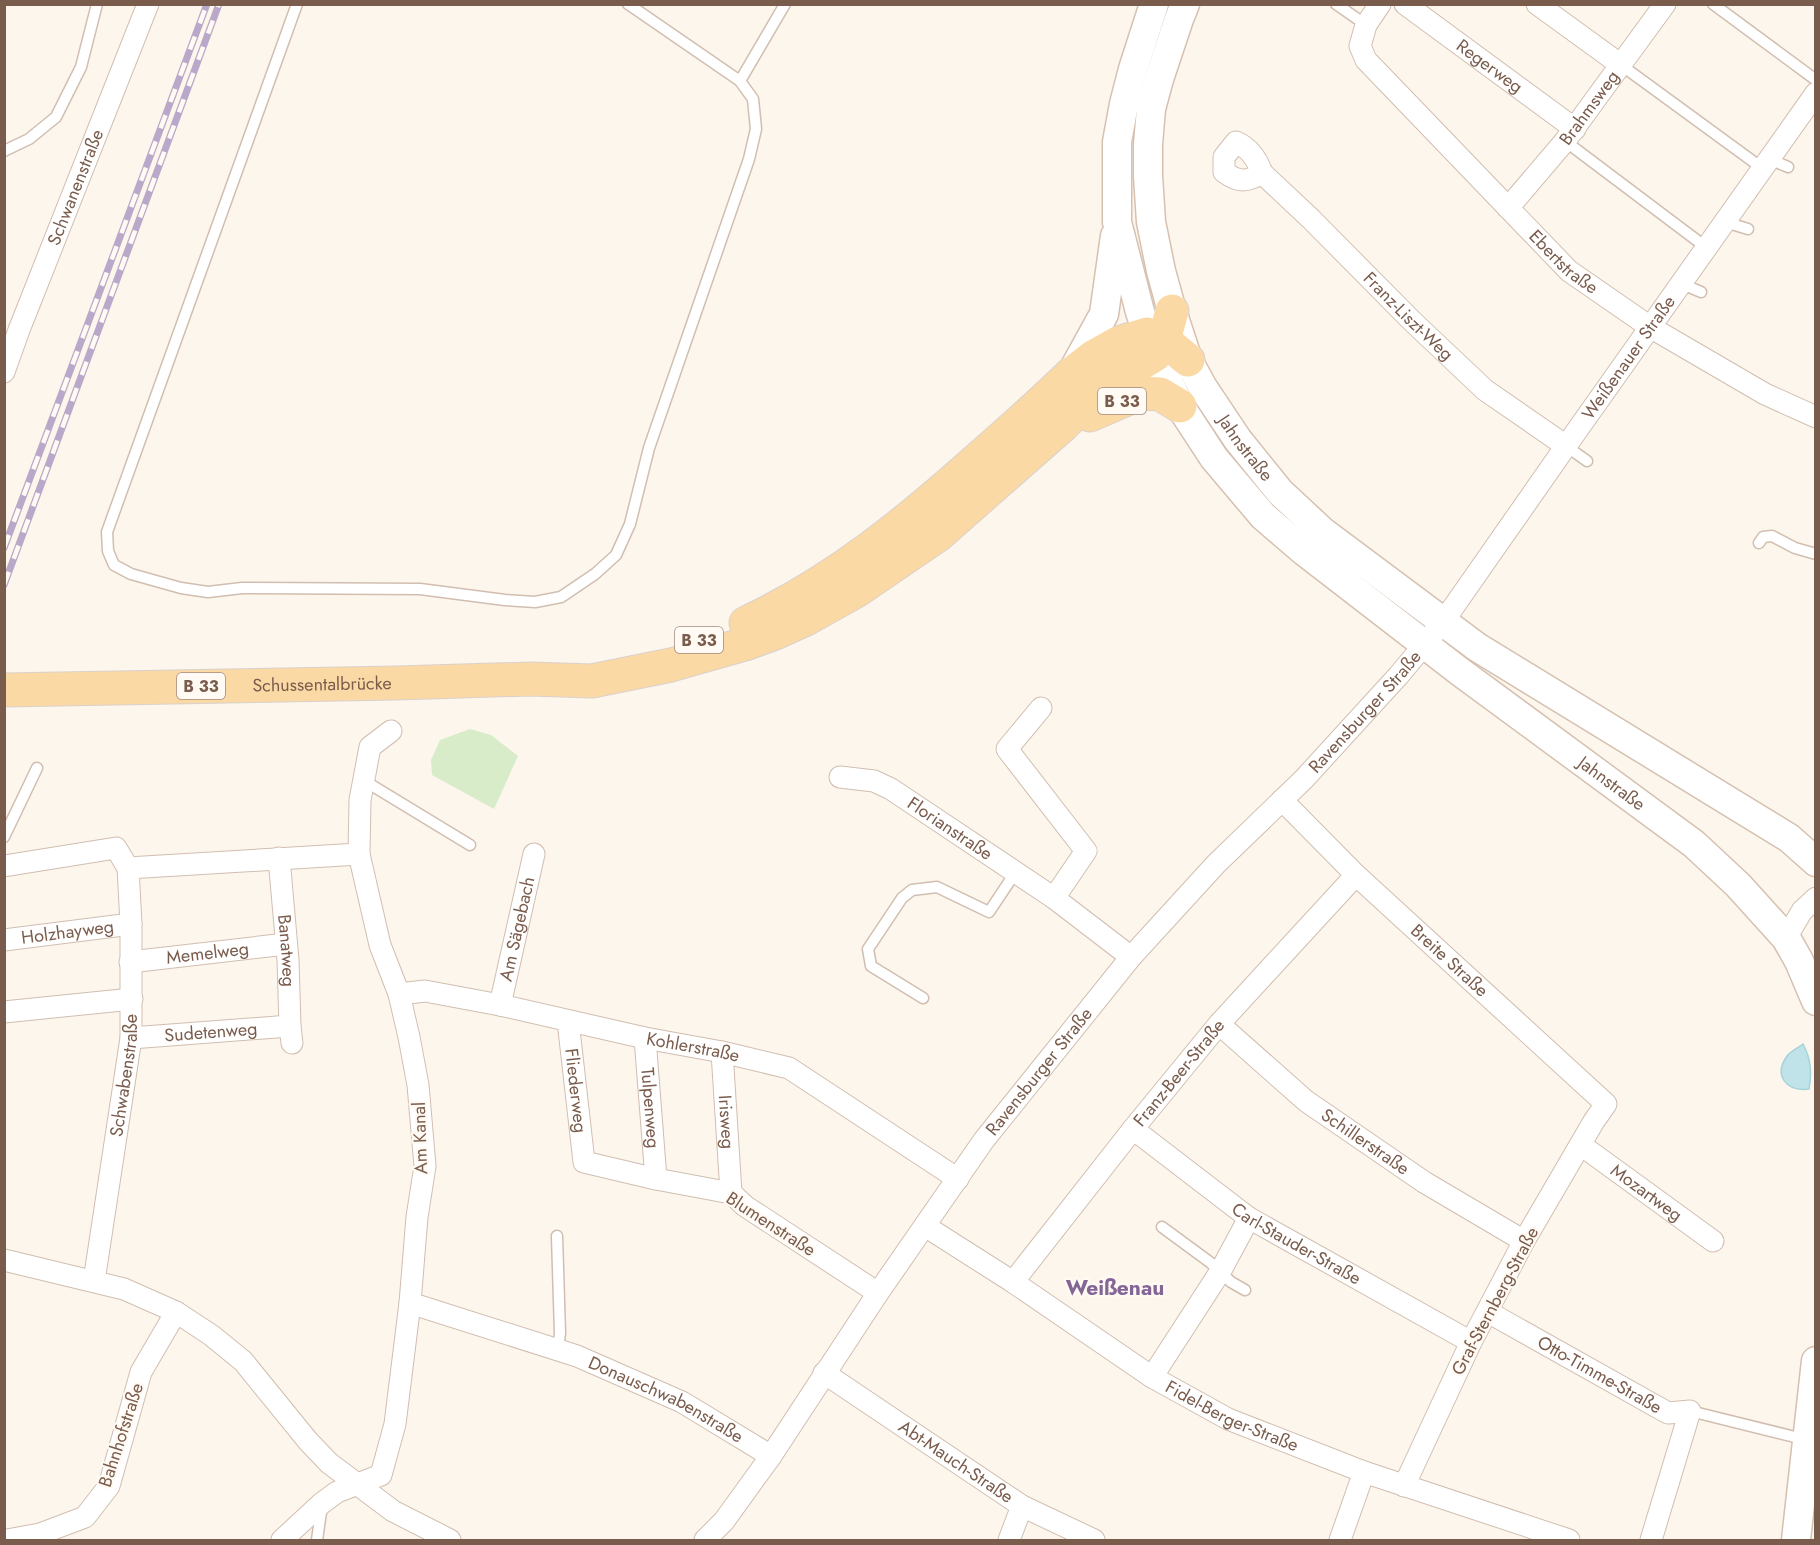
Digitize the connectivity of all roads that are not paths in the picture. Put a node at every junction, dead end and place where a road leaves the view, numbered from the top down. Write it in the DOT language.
graph roads {
  1 [pos="97,4"];
  2 [pos="148,4"];
  3 [pos="297,4"];
  4 [pos="628,4"];
  5 [pos="785,4"];
  6 [pos="1154,4"];
  7 [pos="1185,4"];
  8 [pos="1336,4"];
  9 [pos="1380,4"];
  10 [pos="1405,4"];
  11 [pos="1537,4"];
  12 [pos="1665,4"];
  13 [pos="1713,4"];
  14 [pos="1366,25"];
  15 [pos="1621,65"];
  16 [pos="740,81"];
  17 [pos="1815,91"];
  18 [pos="1570,135"];
  19 [pos="4,151"];
  20 [pos="1773,165"];
  21 [pos="1262,173"];
  22 [pos="1508,208"];
  23 [pos="1117,222"];
  24 [pos="1725,222"];
  25 [pos="1748,229"];
  26 [pos="1707,249"];
  27 [pos="1682,284"];
  28 [pos="1701,292"];
  29 [pos="1650,327"];
  30 [pos="12,328"];
  31 [pos="1165,340"];
  32 [pos="4,372"];
  33 [pos="1071,374"];
  34 [pos="1180,406"];
  35 [pos="1815,417"];
  36 [pos="1063,425"];
  37 [pos="1566,446"];
  38 [pos="1587,461"];
  39 [pos="1759,543"];
  40 [pos="1815,554"];
  41 [pos="1443,622"];
  42 [pos="1424,645"];
  43 [pos="537,679"];
  44 [pos="4,690"];
  45 [pos="1041,708"];
  46 [pos="391,731"];
  47 [pos="37,768"];
  48 [pos="840,777"];
  49 [pos="363,780"];
  50 [pos="1282,800"];
  51 [pos="4,837"];
  52 [pos="1802,838"];
  53 [pos="470,845"];
  54 [pos="359,854"];
  55 [pos="534,854"];
  56 [pos="279,858"];
  57 [pos="1815,862"];
  58 [pos="4,866"];
  59 [pos="128,868"];
  60 [pos="1015,873"];
  61 [pos="1356,875"];
  62 [pos="1053,898"];
  63 [pos="1815,898"];
  64 [pos="130,924"];
  65 [pos="4,940"];
  66 [pos="286,944"];
  67 [pos="1798,953"];
  68 [pos="1131,957"];
  69 [pos="130,962"];
  70 [pos="399,994"];
  71 [pos="923,998"];
  72 [pos="132,999"];
  73 [pos="1815,1001"];
  74 [pos="500,1005"];
  75 [pos="4,1012"];
  76 [pos="567,1021"];
  77 [pos="1219,1024"];
  78 [pos="291,1034"];
  79 [pos="131,1038"];
  80 [pos="645,1038"];
  81 [pos="722,1052"];
  82 [pos="1594,1121"];
  83 [pos="1133,1129"];
  84 [pos="1581,1145"];
  85 [pos="584,1162"];
  86 [pos="656,1179"];
  87 [pos="958,1179"];
  88 [pos="731,1193"];
  89 [pos="1249,1218"];
  90 [pos="925,1226"];
  91 [pos="1162,1227"];
  92 [pos="557,1236"];
  93 [pos="1524,1241"];
  94 [pos="1713,1241"];
  95 [pos="4,1260"];
  96 [pos="1220,1272"];
  97 [pos="94,1281"];
  98 [pos="1013,1282"];
  99 [pos="1245,1290"];
  100 [pos="878,1293"];
  101 [pos="410,1303"];
  102 [pos="176,1312"];
  103 [pos="1488,1312"];
  104 [pos="1471,1342"];
  105 [pos="558,1350"];
  106 [pos="1815,1361"];
  107 [pos="824,1373"];
  108 [pos="1152,1377"];
  109 [pos="1690,1411"];
  110 [pos="1807,1440"];
  111 [pos="771,1456"];
  112 [pos="1364,1472"];
  113 [pos="357,1484"];
  114 [pos="1404,1486"];
  115 [pos="322,1503"];
  116 [pos="1022,1506"];
  117 [pos="420,1534"];
  118 [pos="7,1540"];
  119 [pos="282,1540"];
  120 [pos="317,1540"];
  121 [pos="450,1540"];
  122 [pos="705,1540"];
  123 [pos="1009,1540"];
  124 [pos="1094,1540"];
  125 [pos="1340,1540"];
  126 [pos="1569,1540"];
  127 [pos="1652,1540"];
  128 [pos="1796,1540"];
  1 -- 19 [label="lane"];
  2 -- 30 [label="street, Schwanenstraße"];
  3 -- 16 [label="lane"];
  4 -- 16 [label="lane"];
  5 -- 16 [label="lane"];
  6 -- 23 [label="main road, Jahnstraße"];
  7 -- 31 [label="main road, Jahnstraße"];
  8 -- 14 [label="lane"];
  9 -- 14 [label="street"];
  10 -- 18 [label="street, Regerweg"];
  11 -- 15 [label="street"];
  12 -- 15 [label="street, Brahmsweg"];
  13 -- 17 [label="lane"];
  14 -- 22 [label="street, Ebertstraße"];
  15 -- 18 [label="street, Brahmsweg"];
  15 -- 20 [label="lane"];
  17 -- 20 [label="street, Weißenauer Straße"];
  18 -- 22 [label="street, Brahmsweg"];
  18 -- 26 [label="lane"];
  20 -- 24 [label="street, Weißenauer Straße"];
  21 -- 37 [label="street, Franz-Liszt-Weg"];
  22 -- 29 [label="street, Ebertstraße"];
  23 -- 31 [label="main road, Jahnstraße"];
  23 -- 33 [label="main road, B 33"];
  24 -- 25 [label="lane"];
  24 -- 26 [label="street, Weißenauer Straße"];
  26 -- 27 [label="street, Weißenauer Straße"];
  27 -- 28 [label="lane"];
  27 -- 29 [label="street, Weißenauer Straße"];
  29 -- 35 [label="street, Ebertstraße"];
  29 -- 37 [label="street, Weißenauer Straße"];
  30 -- 32 [label="street, Schwanenstraße"];
  31 -- 33 [label="main road, B 33"];
  31 -- 34 [label="main road, Jahnstraße"];
  31 -- 36 [label="main road, B 33"];
  31 -- 41 [label="main road, Jahnstraße"];
  33 -- 43 [label="main road, B 33"];
  34 -- 36 [label="main road, B 33"];
  34 -- 42 [label="main road, Jahnstraße"];
  36 -- 43 [label="main road, B 33"];
  37 -- 38 [label="lane"];
  37 -- 41 [label="street, Weißenauer Straße"];
  39 -- 40 [label="lane"];
  41 -- 42 [label="street"];
  41 -- 52 [label="main road, Jahnstraße"];
  42 -- 50 [label="street, Ravensburger Straße"];
  42 -- 67 [label="main road, Jahnstraße"];
  43 -- 44 [label="main road, Schussentalbrücke / B 33"];
  45 -- 62 [label="street"];
  46 -- 49 [label="street, Am Kanal"];
  47 -- 51 [label="lane"];
  48 -- 60 [label="street, Florianstraße"];
  49 -- 53 [label="lane"];
  49 -- 54 [label="street, Am Kanal"];
  50 -- 61 [label="street, Breite Straße"];
  50 -- 68 [label="street, Ravensburger Straße"];
  52 -- 57 [label="main road, Jahnstraße"];
  54 -- 56 [label="street"];
  54 -- 70 [label="street, Am Kanal"];
  55 -- 74 [label="street, Am Sägebach"];
  56 -- 59 [label="street"];
  56 -- 66 [label="street, Banatweg"];
  58 -- 59 [label="street"];
  59 -- 64 [label="street, Schwabenstraße"];
  60 -- 62 [label="street, Florianstraße"];
  60 -- 71 [label="lane"];
  61 -- 77 [label="street, Franz-Beer-Straße"];
  61 -- 82 [label="street, Breite Straße"];
  62 -- 68 [label="street, Florianstraße"];
  63 -- 67 [label="street"];
  64 -- 65 [label="street, Holzhayweg"];
  64 -- 69 [label="street, Schwabenstraße"];
  66 -- 69 [label="street, Memelweg"];
  66 -- 78 [label="street, Banatweg"];
  67 -- 73 [label="main road"];
  68 -- 87 [label="street, Ravensburger Straße"];
  69 -- 72 [label="street, Schwabenstraße"];
  70 -- 74 [label="street, Kohlerstraße"];
  70 -- 101 [label="street, Am Kanal"];
  72 -- 75 [label="street"];
  72 -- 79 [label="street, Schwabenstraße"];
  74 -- 76 [label="street, Kohlerstraße"];
  76 -- 80 [label="street, Kohlerstraße"];
  76 -- 85 [label="street, Fliederweg"];
  77 -- 83 [label="street, Franz-Beer-Straße"];
  77 -- 93 [label="street, Schillerstraße"];
  78 -- 79 [label="street, Sudetenweg"];
  79 -- 97 [label="street, Schwabenstraße"];
  80 -- 81 [label="street, Kohlerstraße"];
  80 -- 86 [label="street, Tulpenweg"];
  81 -- 87 [label="street, Kohlerstraße"];
  81 -- 88 [label="street, Irisweg"];
  82 -- 84 [label="street, Graf-Sternberg-Straße"];
  83 -- 89 [label="street, Carl-Stauder-Straße"];
  83 -- 98 [label="street, Franz-Beer-Straße"];
  84 -- 93 [label="street, Graf-Sternberg-Straße"];
  84 -- 94 [label="street, Mozartweg"];
  85 -- 86 [label="street, Blumenstraße"];
  86 -- 88 [label="street, Blumenstraße"];
  87 -- 90 [label="street, Ravensburger Straße"];
  88 -- 100 [label="street, Blumenstraße"];
  89 -- 96 [label="street"];
  89 -- 104 [label="street, Carl-Stauder-Straße"];
  90 -- 98 [label="street, Fidel-Berger-Straße"];
  90 -- 100 [label="street, Ravensburger Straße"];
  91 -- 96 [label="lane"];
  92 -- 105 [label="lane"];
  93 -- 103 [label="street, Graf-Sternberg-Straße"];
  95 -- 97 [label="street"];
  96 -- 99 [label="lane"];
  96 -- 108 [label="street"];
  97 -- 102 [label="street"];
  98 -- 108 [label="street, Fidel-Berger-Straße"];
  100 -- 107 [label="street, Ravensburger Straße"];
  101 -- 105 [label="street, Donauschwabenstraße"];
  101 -- 113 [label="street, Am Kanal"];
  102 -- 113 [label="street"];
  102 -- 118 [label="street, Bahnhofstraße"];
  103 -- 104 [label="street, Graf-Sternberg-Straße"];
  103 -- 109 [label="street, Otto-Timme-Straße"];
  104 -- 114 [label="street, Graf-Sternberg-Straße"];
  105 -- 111 [label="street, Donauschwabenstraße"];
  106 -- 110 [label="main road"];
  107 -- 111 [label="street, Ravensburger Straße"];
  107 -- 116 [label="street, Abt-Mauch-Straße"];
  108 -- 112 [label="street, Fidel-Berger-Straße"];
  109 -- 110 [label="lane"];
  109 -- 127 [label="street"];
  110 -- 128 [label="main road"];
  111 -- 122 [label="street, Ravensburger Straße"];
  112 -- 114 [label="street, Fidel-Berger-Straße"];
  112 -- 125 [label="street"];
  113 -- 115 [label="street"];
  113 -- 117 [label="street"];
  114 -- 126 [label="street, Fidel-Berger-Straße"];
  115 -- 119 [label="street"];
  115 -- 120 [label="lane"];
  116 -- 123 [label="street"];
  116 -- 124 [label="street, Abt-Mauch-Straße"];
  117 -- 121 [label="street"];
}
